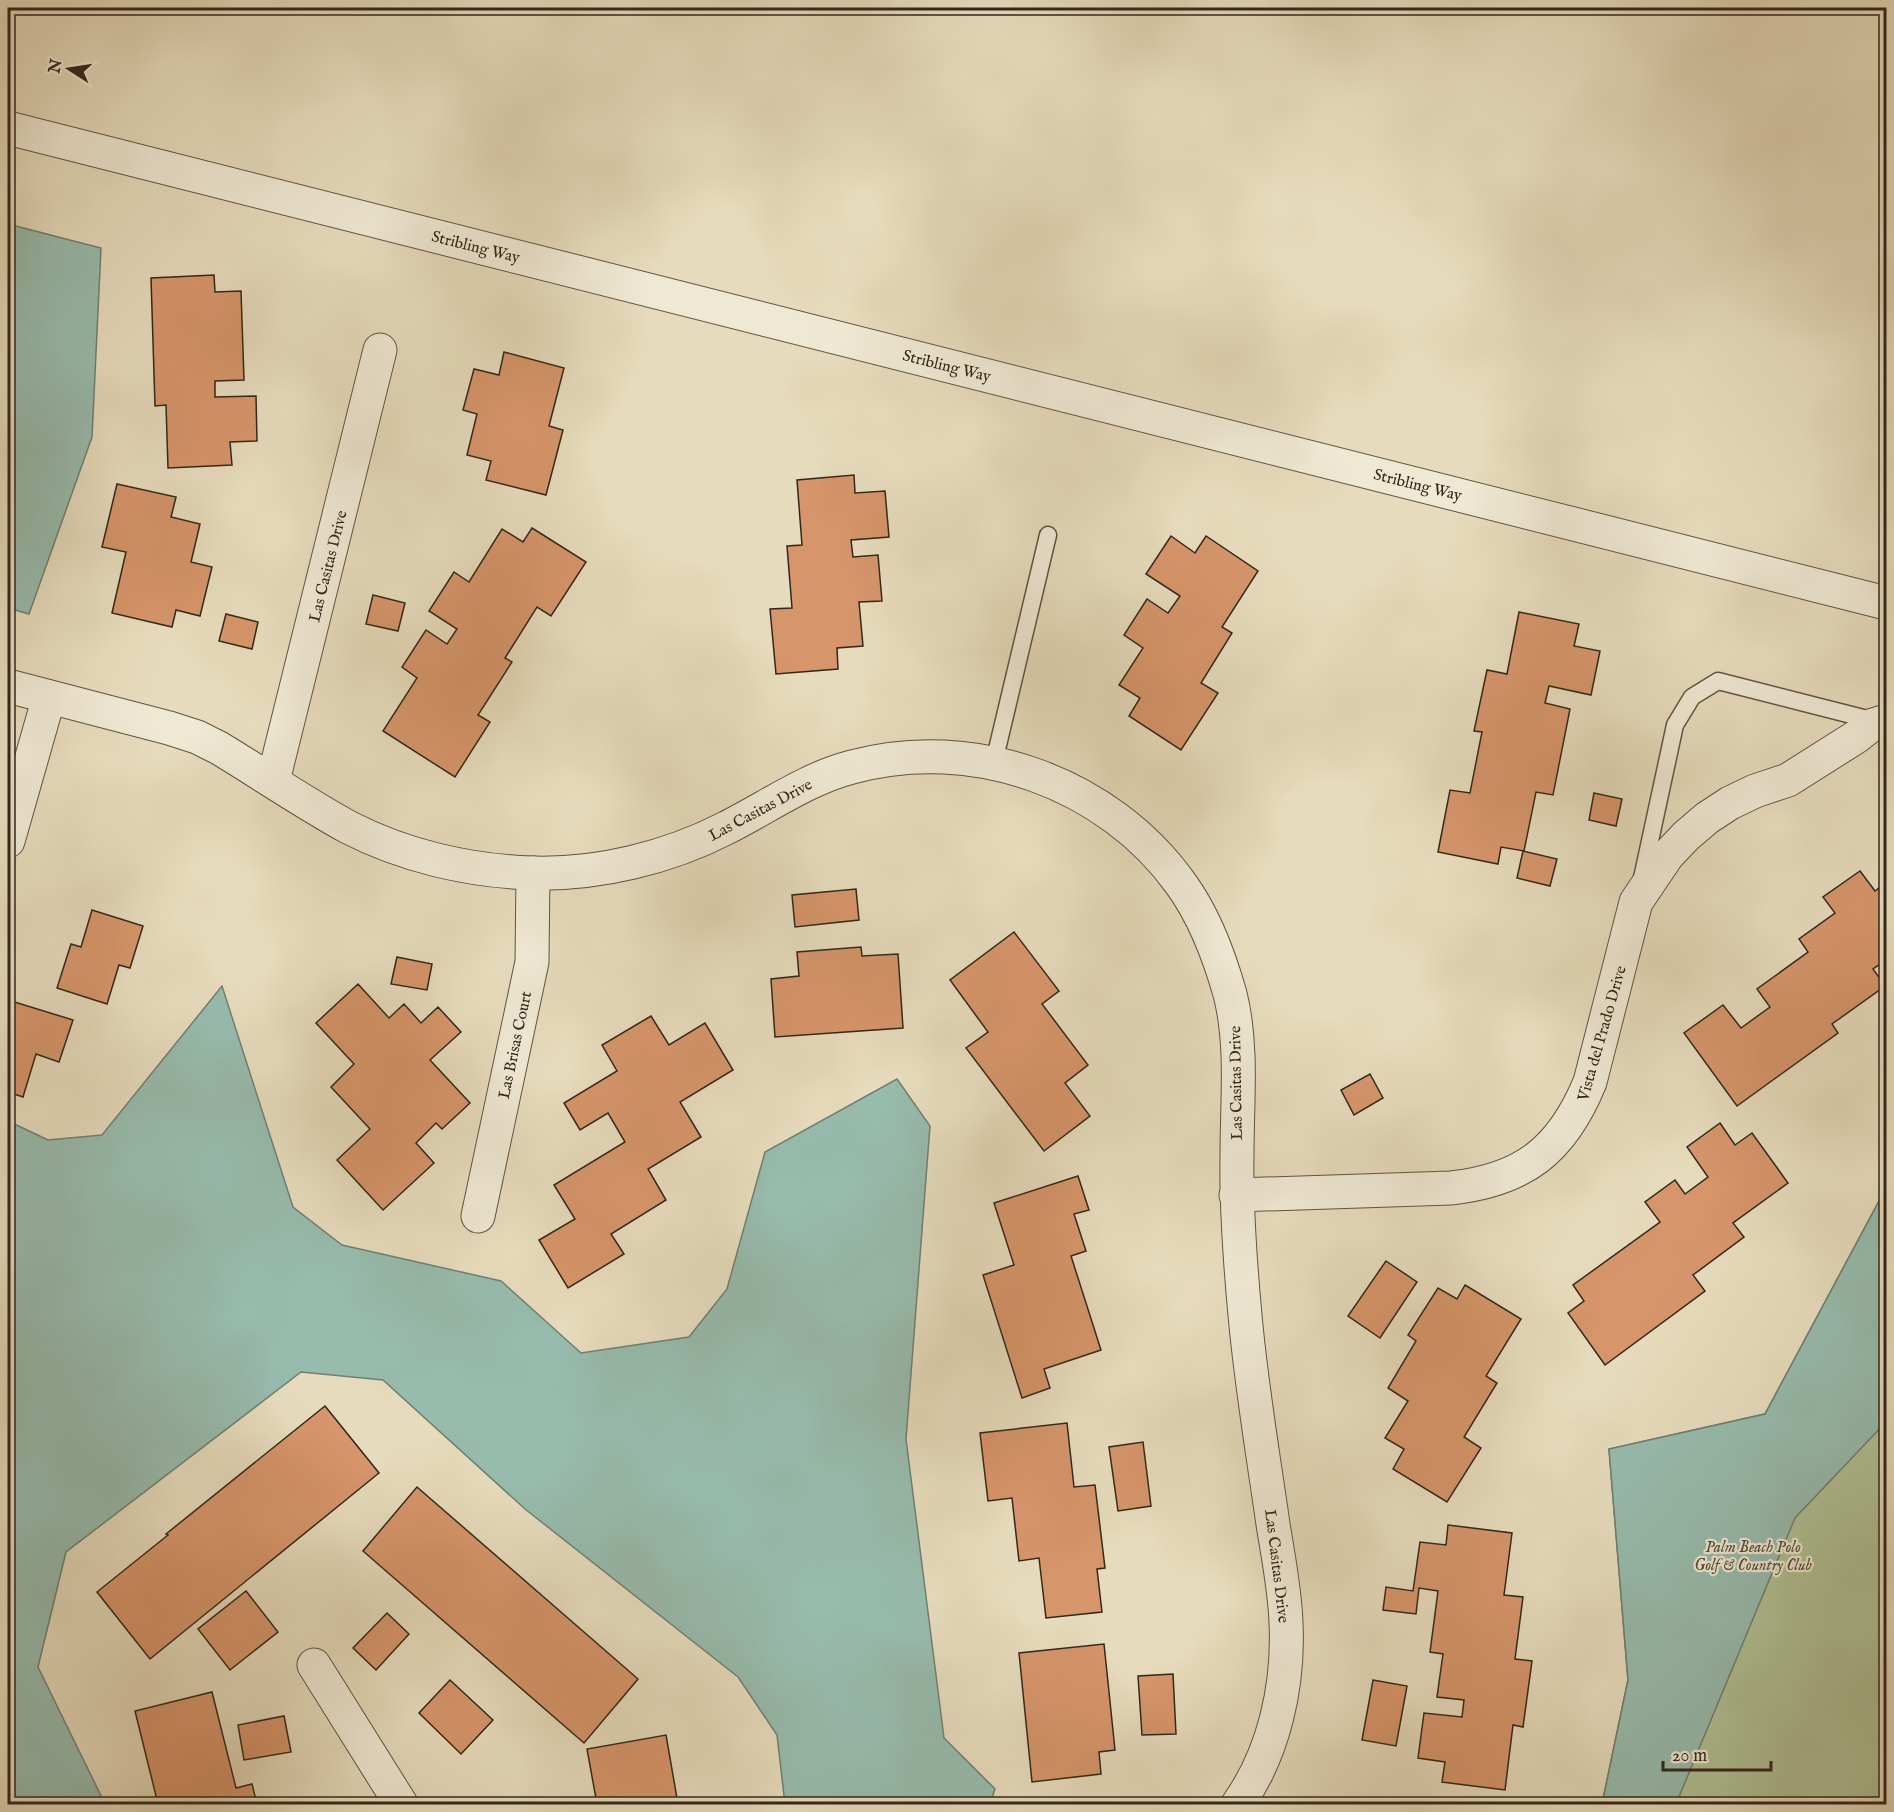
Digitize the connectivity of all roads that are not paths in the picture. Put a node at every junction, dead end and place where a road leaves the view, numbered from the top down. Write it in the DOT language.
graph roads {
  1 [pos="8,128"];
  2 [pos="380,350"];
  3 [pos="1048,535"];
  4 [pos="1887,603"];
  5 [pos="8,686"];
  6 [pos="49,697"];
  7 [pos="1883,722"];
  8 [pos="994,762"];
  9 [pos="273,781"];
  10 [pos="8,841"];
  11 [pos="533,873"];
  12 [pos="1636,902"];
  13 [pos="1236,1195"];
  14 [pos="478,1216"];
  15 [pos="314,1665"];
  16 [pos="401,1804"];
  17 [pos="1238,1804"];
  1 -- 4 [label="street, Stribling Way"];
  2 -- 9 [label="street, Las Casitas Drive"];
  3 -- 8 [label="lane"];
  5 -- 6 [label="street, Las Casitas Drive"];
  6 -- 9 [label="street, Las Casitas Drive"];
  6 -- 10 [label="street"];
  7 -- 12 [label="street, Vista del Prado Drive"];
  7 -- 12 [label="lane"];
  8 -- 11 [label="street, Las Casitas Drive"];
  8 -- 13 [label="street, Las Casitas Drive"];
  9 -- 11 [label="street, Las Casitas Drive"];
  11 -- 14 [label="street, Las Brisas Court"];
  12 -- 13 [label="street, Vista del Prado Drive"];
  13 -- 17 [label="street, Las Casitas Drive"];
  15 -- 16 [label="street"];
}
